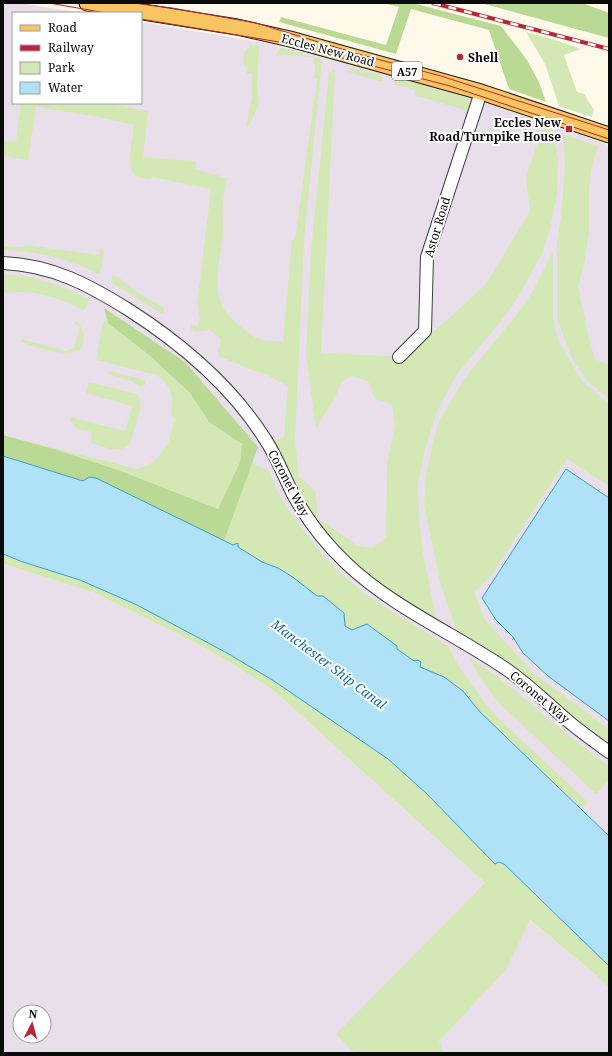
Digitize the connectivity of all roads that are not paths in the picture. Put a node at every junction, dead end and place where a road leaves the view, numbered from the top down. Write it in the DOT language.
graph roads {
  1 [pos="86,3"];
  2 [pos="172,10"];
  3 [pos="481,92"];
  4 [pos="603,133"];
  5 [pos="3,263"];
  6 [pos="399,357"];
  7 [pos="609,752"];
  1 -- 2 [label="main road, Eccles New Road / A57"];
  2 -- 3 [label="main road, Eccles New Road / A57"];
  3 -- 4 [label="main road, Eccles New Road / A57"];
  3 -- 6 [label="street, Astor Road"];
  5 -- 7 [label="street, Coronet Way"];
}
